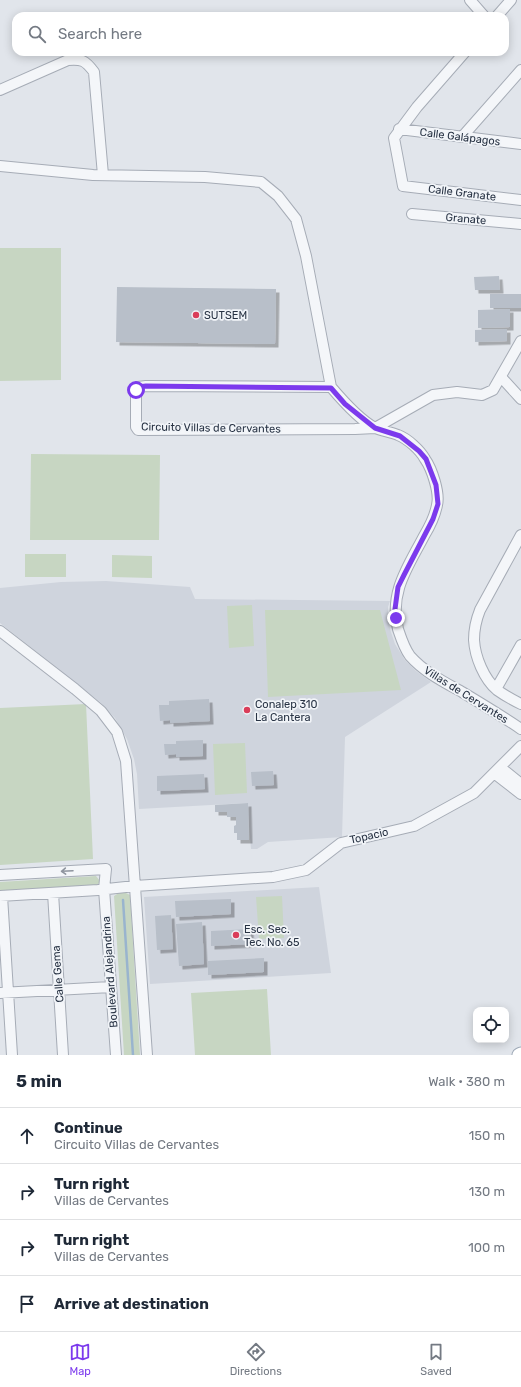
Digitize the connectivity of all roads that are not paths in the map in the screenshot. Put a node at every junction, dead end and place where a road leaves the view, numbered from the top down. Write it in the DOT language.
graph roads {
  1 [pos="470,0"];
  2 [pos="511,0"];
  3 [pos="480,12"];
  4 [pos="500,12"];
  5 [pos="462,56"];
  6 [pos="521,70"];
  7 [pos="0,90"];
  8 [pos="399,129"];
  9 [pos="462,137"];
  10 [pos="521,144"];
  11 [pos="0,166"];
  12 [pos="103,175"];
  13 [pos="521,200"];
  14 [pos="412,214"];
  15 [pos="521,224"];
  16 [pos="521,341"];
  17 [pos="501,377"];
  18 [pos="331,388"];
  19 [pos="521,399"];
  20 [pos="375,428"];
  21 [pos="521,535"];
  22 [pos="0,631"];
  23 [pos="521,645"];
  24 [pos="496,689"];
  25 [pos="521,704"];
  26 [pos="521,729"];
  27 [pos="521,746"];
  28 [pos="497,770"];
  29 [pos="521,791"];
  30 [pos="0,874"];
  31 [pos="135,886"];
  32 [pos="104,889"];
  33 [pos="53,893"];
  34 [pos="1,896"];
  35 [pos="111,987"];
  36 [pos="59,989"];
  37 [pos="4,992"];
  38 [pos="12,1055"];
  39 [pos="63,1055"];
  40 [pos="116,1055"];
  41 [pos="147,1055"];
  1 -- 3 [label="street"];
  2 -- 4 [label="street"];
  5 -- 8 [label="street"];
  6 -- 9 [label="street"];
  7 -- 12 [label="street"];
  8 -- 9 [label="street, Calle Galápagos"];
  8 -- 13 [label="street, Calle Granate"];
  9 -- 10 [label="street, Calle Galápagos"];
  11 -- 12 [label="street"];
  12 -- 18 [label="street"];
  14 -- 15 [label="street, Granate"];
  16 -- 17 [label="street"];
  17 -- 19 [label="street"];
  17 -- 20 [label="street"];
  18 -- 20 [label="street, Villas de Cervantes"];
  18 -- 20 [label="street, Circuito Villas de Cervantes"];
  20 -- 26 [label="street, Villas de Cervantes"];
  21 -- 24 [label="street"];
  22 -- 31 [label="street"];
  23 -- 24 [label="street"];
  24 -- 25 [label="street"];
  27 -- 28 [label="street, Topacio"];
  28 -- 29 [label="street"];
  28 -- 31 [label="street, Topacio"];
  32 -- 30 [label="street, Boulevard Alejandrina, one-way"];
  31 -- 32 [label="street, Topacio"];
  31 -- 41 [label="street"];
  32 -- 33 [label="street, Topacio"];
  32 -- 35 [label="street, Boulevard Alejandrina"];
  33 -- 34 [label="street, Topacio"];
  33 -- 36 [label="street, Calle Gema"];
  34 -- 37 [label="street"];
  35 -- 36 [label="street"];
  35 -- 40 [label="street, Boulevard Alejandrina"];
  36 -- 37 [label="street"];
  36 -- 39 [label="street, Calle Gema"];
  37 -- 38 [label="street"];
}
